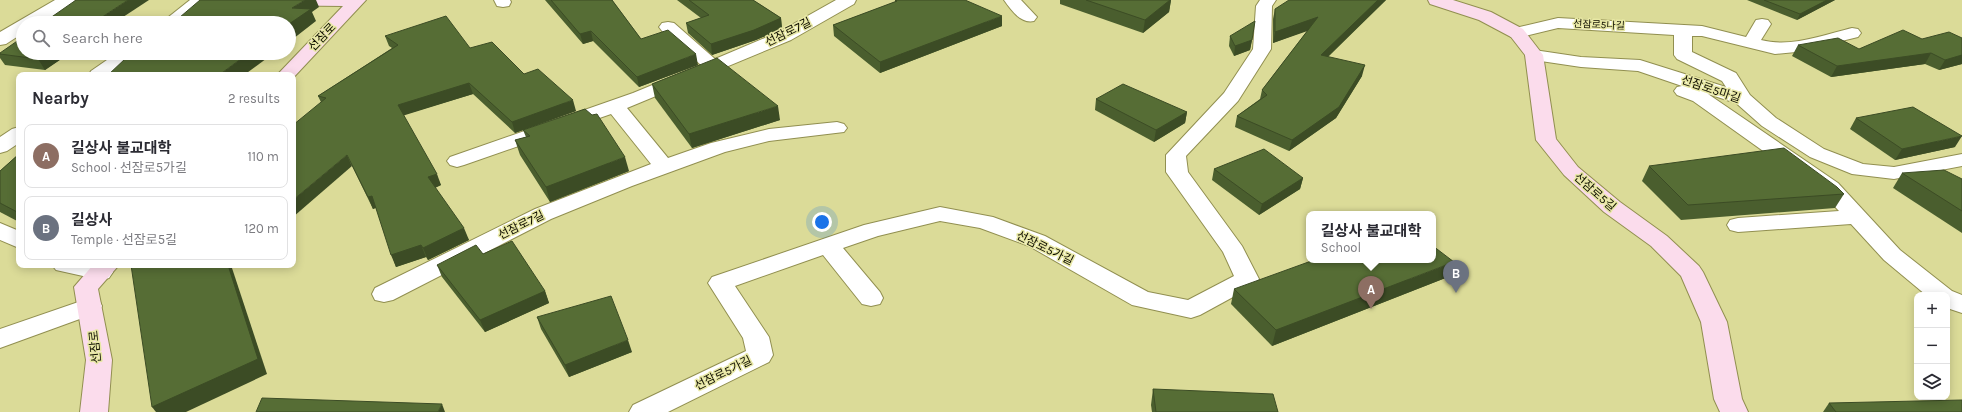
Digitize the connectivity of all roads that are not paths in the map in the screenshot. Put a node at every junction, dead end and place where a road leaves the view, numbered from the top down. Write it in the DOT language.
graph roads {
  1 [pos="67,0"];
  2 [pos="201,0"];
  3 [pos="251,0"];
  4 [pos="848,0"];
  5 [pos="1012,0"];
  6 [pos="1268,0"];
  7 [pos="1436,0"];
  8 [pos="357,1"];
  9 [pos="40,16"];
  10 [pos="179,16"];
  11 [pos="1028,17"];
  12 [pos="1762,24"];
  13 [pos="668,27"];
  14 [pos="16,30"];
  15 [pos="1683,31"];
  16 [pos="1517,33"];
  17 [pos="1852,33"];
  18 [pos="0,40"];
  19 [pos="1751,43"];
  20 [pos="1534,55"];
  21 [pos="119,60"];
  22 [pos="1613,63"];
  23 [pos="713,66"];
  24 [pos="102,72"];
  25 [pos="289,72"];
  26 [pos="1743,99"];
  27 [pos="615,106"];
  28 [pos="837,128"];
  29 [pos="16,135"];
  30 [pos="0,147"];
  31 [pos="457,160"];
  32 [pos="1962,160"];
  33 [pos="663,166"];
  34 [pos="1918,168"];
  35 [pos="1949,183"];
  36 [pos="1858,218"];
  37 [pos="1738,225"];
  38 [pos="0,230"];
  39 [pos="16,239"];
  40 [pos="828,246"];
  41 [pos="104,268"];
  42 [pos="1938,292"];
  43 [pos="384,294"];
  44 [pos="871,298"];
  45 [pos="1950,299"];
  46 [pos="1962,305"];
  47 [pos="90,306"];
  48 [pos="0,339"];
  49 [pos="94,412"];
  50 [pos="643,412"];
  51 [pos="1734,412"];
  1 -- 9 [label="street"];
  2 -- 10 [label="street"];
  3 -- 8 [label="street"];
  4 -- 23 [label="street, 선잠로7길"];
  5 -- 11 [label="street"];
  6 -- 40 [label="street, 선잠로5가길"];
  7 -- 16 [label="street, 선잠로5길"];
  8 -- 25 [label="street, 선잠로"];
  12 -- 19 [label="street"];
  13 -- 23 [label="street"];
  14 -- 18 [label="street"];
  15 -- 16 [label="street, 선잠로5나길"];
  15 -- 19 [label="street, 선잠로5나길"];
  15 -- 26 [label="street"];
  16 -- 20 [label="street, 선잠로5길"];
  17 -- 19 [label="street, 선잠로5나길"];
  20 -- 22 [label="street, 선잠로5마길"];
  20 -- 51 [label="street, 선잠로5길"];
  21 -- 24 [label="street"];
  22 -- 26 [label="street, 선잠로5마길"];
  22 -- 36 [label="street"];
  23 -- 27 [label="street, 선잠로7길"];
  26 -- 34 [label="street, 선잠로5마길"];
  27 -- 31 [label="street, 선잠로7길"];
  27 -- 33 [label="street"];
  28 -- 33 [label="street, 선잠로7길"];
  29 -- 30 [label="street"];
  32 -- 34 [label="street, 선잠로5마길"];
  33 -- 43 [label="street, 선잠로7길"];
  34 -- 35 [label="street"];
  36 -- 37 [label="street"];
  36 -- 42 [label="street"];
  38 -- 39 [label="street"];
  40 -- 44 [label="street"];
  40 -- 50 [label="street, 선잠로5가길"];
  41 -- 47 [label="street, 선잠로"];
  45 -- 46 [label="street"];
  47 -- 48 [label="street"];
  47 -- 49 [label="street, 선잠로"];
}
